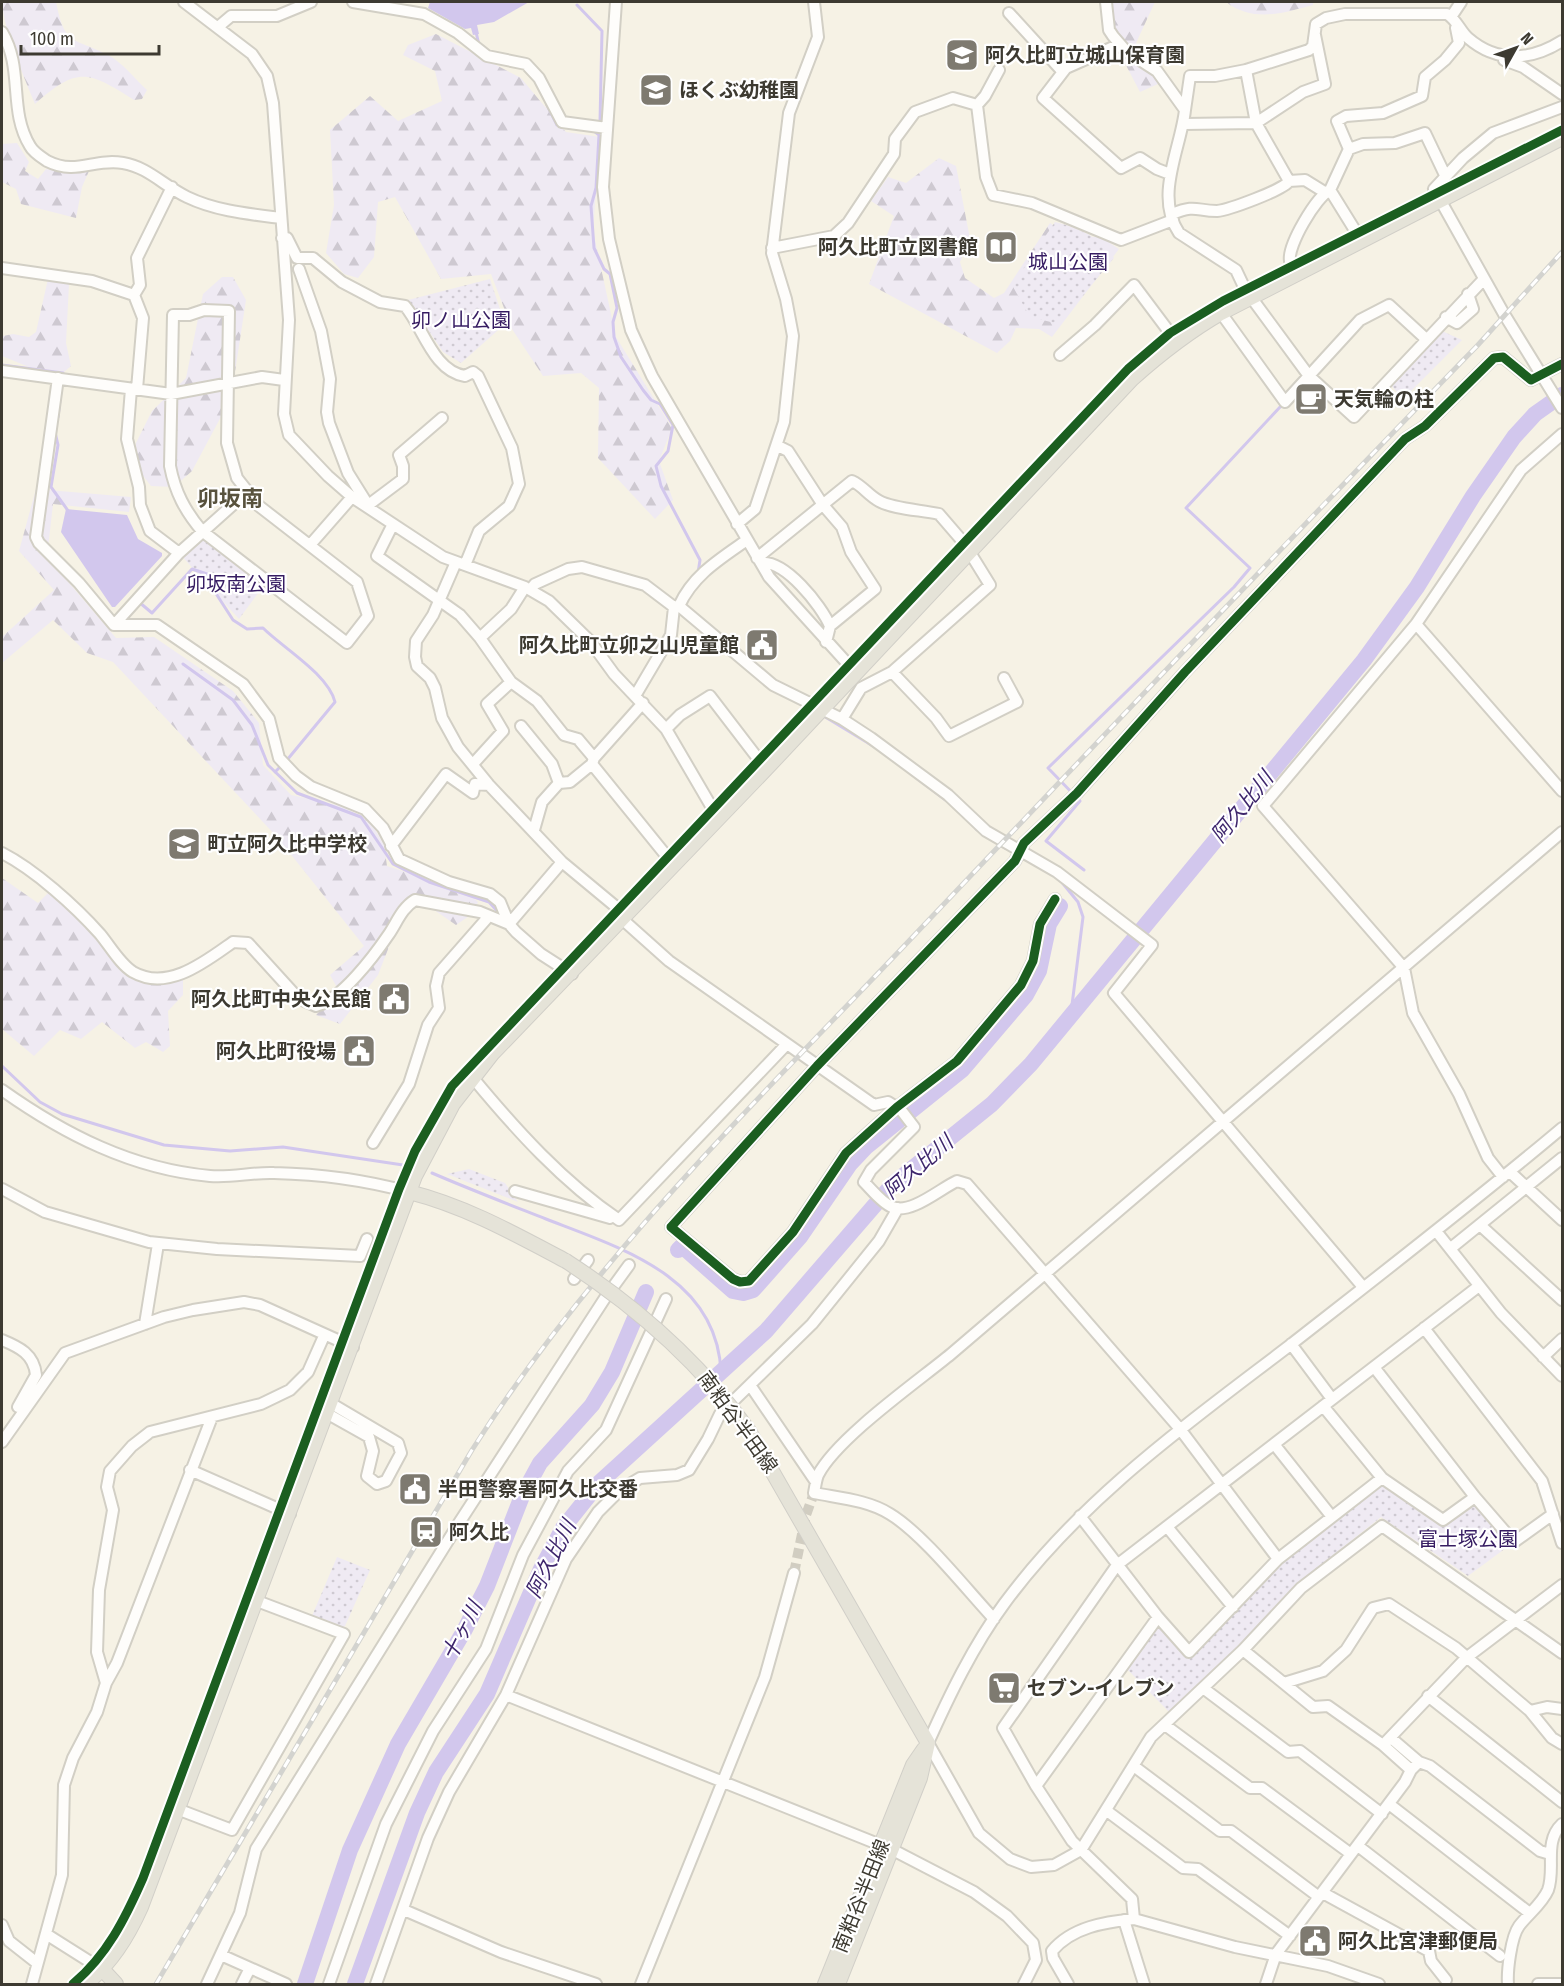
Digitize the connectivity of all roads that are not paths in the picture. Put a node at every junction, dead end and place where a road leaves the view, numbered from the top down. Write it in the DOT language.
graph roads {
  1 [pos="184,2"];
  2 [pos="311,2"];
  3 [pos="353,2"];
  4 [pos="616,2"];
  5 [pos="814,2"];
  6 [pos="1106,2"];
  7 [pos="1461,2"];
  8 [pos="1009,13"];
  9 [pos="1452,18"];
  10 [pos="218,27"];
  11 [pos="2,32"];
  12 [pos="1314,33"];
  13 [pos="1563,41"];
  14 [pos="1121,46"];
  15 [pos="1480,47"];
  16 [pos="999,70"];
  17 [pos="1246,70"];
  18 [pos="1062,71"];
  19 [pos="1563,94"];
  20 [pos="977,105"];
  21 [pos="1563,107"];
  22 [pos="1185,110"];
  23 [pos="1256,123"];
  24 [pos="1184,124"];
  25 [pos="607,128"];
  26 [pos="1563,138"];
  27 [pos="1349,149"];
  28 [pos="1170,174"];
  29 [pos="1445,175"];
  30 [pos="1289,181"];
  31 [pos="171,188"];
  32 [pos="1328,191"];
  33 [pos="1440,202"];
  34 [pos="1172,217"];
  35 [pos="281,218"];
  36 [pos="282,238"];
  37 [pos="1361,240"];
  38 [pos="772,248"];
  39 [pos="2,268"];
  40 [pos="298,269"];
  41 [pos="1297,274"];
  42 [pos="1484,279"];
  43 [pos="134,295"];
  44 [pos="1252,297"];
  45 [pos="1221,313"];
  46 [pos="1426,339"];
  47 [pos="1176,340"];
  48 [pos="1060,355"];
  49 [pos="1563,364"];
  50 [pos="2,371"];
  51 [pos="1539,374"];
  52 [pos="1309,376"];
  53 [pos="58,378"];
  54 [pos="284,380"];
  55 [pos="228,384"];
  56 [pos="134,389"];
  57 [pos="171,394"];
  58 [pos="1563,408"];
  59 [pos="442,418"];
  60 [pos="1563,434"];
  61 [pos="778,446"];
  62 [pos="246,493"];
  63 [pos="352,497"];
  64 [pos="823,505"];
  65 [pos="367,506"];
  66 [pos="393,524"];
  67 [pos="737,524"];
  68 [pos="202,531"];
  69 [pos="747,540"];
  70 [pos="310,545"];
  71 [pos="969,551"];
  72 [pos="179,553"];
  73 [pos="759,560"];
  74 [pos="460,563"];
  75 [pos="527,589"];
  76 [pos="438,600"];
  77 [pos="676,607"];
  78 [pos="1416,624"];
  79 [pos="114,626"];
  80 [pos="830,626"];
  81 [pos="480,638"];
  82 [pos="826,642"];
  83 [pos="892,672"];
  84 [pos="856,673"];
  85 [pos="1004,678"];
  86 [pos="511,682"];
  87 [pos="639,699"];
  88 [pos="822,709"];
  89 [pos="842,719"];
  90 [pos="520,726"];
  91 [pos="666,729"];
  92 [pos="593,761"];
  93 [pos="473,764"];
  94 [pos="766,770"];
  95 [pos="560,783"];
  96 [pos="489,785"];
  97 [pos="1563,791"];
  98 [pos="718,818"];
  99 [pos="534,830"];
  100 [pos="1563,832"];
  101 [pos="391,846"];
  102 [pos="1021,850"];
  103 [pos="2,853"];
  104 [pos="562,862"];
  105 [pos="673,864"];
  106 [pos="1055,899"];
  107 [pos="489,916"];
  108 [pos="622,919"];
  109 [pos="509,924"];
  110 [pos="1404,968"];
  111 [pos="572,974"];
  112 [pos="786,1045"];
  113 [pos="818,1066"];
  114 [pos="473,1078"];
  115 [pos="2,1090"];
  116 [pos="899,1109"];
  117 [pos="1223,1121"];
  118 [pos="1563,1128"];
  119 [pos="373,1143"];
  120 [pos="1563,1158"];
  121 [pos="1507,1174"];
  122 [pos="1527,1188"];
  123 [pos="2,1189"];
  124 [pos="515,1191"];
  125 [pos="409,1192"];
  126 [pos="894,1208"];
  127 [pos="619,1220"];
  128 [pos="1563,1220"];
  129 [pos="1480,1225"];
  130 [pos="1436,1231"];
  131 [pos="367,1239"];
  132 [pos="158,1244"];
  133 [pos="1451,1248"];
  134 [pos="588,1260"];
  135 [pos="629,1265"];
  136 [pos="1044,1275"];
  137 [pos="574,1279"];
  138 [pos="1479,1286"];
  139 [pos="1363,1287"];
  140 [pos="666,1299"];
  141 [pos="1563,1300"];
  142 [pos="146,1324"];
  143 [pos="1424,1328"];
  144 [pos="324,1336"];
  145 [pos="1563,1339"];
  146 [pos="2,1340"];
  147 [pos="1291,1344"];
  148 [pos="353,1347"];
  149 [pos="1543,1358"];
  150 [pos="1374,1367"];
  151 [pos="1563,1376"];
  152 [pos="750,1385"];
  153 [pos="1332,1399"];
  154 [pos="1323,1406"];
  155 [pos="330,1409"];
  156 [pos="19,1416"];
  157 [pos="212,1417"];
  158 [pos="1180,1429"];
  159 [pos="389,1437"];
  160 [pos="2,1442"];
  161 [pos="1274,1444"];
  162 [pos="373,1451"];
  163 [pos="190,1470"];
  164 [pos="1382,1478"];
  165 [pos="816,1482"];
  166 [pos="1221,1486"];
  167 [pos="1475,1497"];
  168 [pos="290,1514"];
  169 [pos="1553,1514"];
  170 [pos="1080,1516"];
  171 [pos="1332,1517"];
  172 [pos="1168,1528"];
  173 [pos="1563,1543"];
  174 [pos="1278,1559"];
  175 [pos="1117,1565"];
  176 [pos="794,1573"];
  177 [pos="1563,1585"];
  178 [pos="257,1601"];
  179 [pos="1233,1607"];
  180 [pos="1158,1617"];
  181 [pos="994,1619"];
  182 [pos="1519,1620"];
  183 [pos="1243,1650"];
  184 [pos="1563,1653"];
  185 [pos="1466,1658"];
  186 [pos="106,1683"];
  187 [pos="1284,1683"];
  188 [pos="1203,1688"];
  189 [pos="506,1695"];
  190 [pos="1428,1696"];
  191 [pos="1563,1709"];
  192 [pos="1530,1711"];
  193 [pos="1165,1725"];
  194 [pos="1387,1742"];
  195 [pos="928,1743"];
  196 [pos="1563,1744"];
  197 [pos="1415,1766"];
  198 [pos="1135,1767"];
  199 [pos="723,1782"];
  200 [pos="1036,1786"];
  201 [pos="1563,1802"];
  202 [pos="1389,1804"];
  203 [pos="177,1809"];
  204 [pos="1107,1810"];
  205 [pos="1382,1814"];
  206 [pos="1563,1824"];
  207 [pos="888,1848"];
  208 [pos="1081,1850"];
  209 [pos="1354,1850"];
  210 [pos="1550,1854"];
  211 [pos="1321,1895"];
  212 [pos="404,1910"];
  213 [pos="1527,1911"];
  214 [pos="1129,1919"];
  215 [pos="2,1925"];
  216 [pos="46,1934"];
  217 [pos="1290,1936"];
  218 [pos="1276,1954"];
  219 [pos="220,1955"];
  220 [pos="1500,1956"];
  221 [pos="37,1963"];
  222 [pos="250,1968"];
  223 [pos="103,1970"];
  224 [pos="1446,1980"];
  225 [pos="32,1984"];
  226 [pos="86,1984"];
  227 [pos="116,1984"];
  228 [pos="207,1984"];
  229 [pos="242,1984"];
  230 [pos="286,1984"];
  231 [pos="329,1984"];
  232 [pos="376,1984"];
  233 [pos="596,1984"];
  234 [pos="642,1984"];
  235 [pos="825,1984"];
  236 [pos="838,1984"];
  237 [pos="1024,1984"];
  238 [pos="1068,1984"];
  239 [pos="1144,1984"];
  240 [pos="1266,1984"];
  241 [pos="1378,1984"];
  242 [pos="1508,1984"];
  243 [pos="1538,1984"];
  244 [pos="1563,1984"];
  1 -- 10 [label="street"];
  2 -- 10 [label="street"];
  3 -- 25 [label="street"];
  4 -- 25 [label="street"];
  5 -- 38 [label="street"];
  6 -- 14 [label="street"];
  7 -- 9 [label="street"];
  8 -- 18 [label="street"];
  9 -- 12 [label="street"];
  9 -- 15 [label="street"];
  9 -- 27 [label="street"];
  10 -- 35 [label="street"];
  11 -- 31 [label="street"];
  12 -- 17 [label="street"];
  12 -- 23 [label="street"];
  13 -- 15 [label="street"];
  14 -- 18 [label="street"];
  14 -- 22 [label="street"];
  15 -- 19 [label="street"];
  16 -- 20 [label="street"];
  17 -- 22 [label="street"];
  17 -- 23 [label="street"];
  18 -- 28 [label="street"];
  20 -- 34 [label="street"];
  20 -- 38 [label="street"];
  21 -- 29 [label="street"];
  22 -- 24 [label="street"];
  23 -- 24 [label="street"];
  23 -- 30 [label="street"];
  24 -- 28 [label="street"];
  25 -- 67 [label="street"];
  26 -- 33 [label="main road"];
  27 -- 29 [label="street"];
  27 -- 32 [label="street"];
  28 -- 34 [label="street"];
  29 -- 33 [label="street"];
  30 -- 32 [label="street"];
  30 -- 34 [label="street"];
  31 -- 35 [label="street"];
  31 -- 43 [label="street"];
  32 -- 37 [label="street"];
  32 -- 41 [label="street"];
  33 -- 37 [label="main road"];
  33 -- 42 [label="street"];
  34 -- 44 [label="street"];
  35 -- 36 [label="street"];
  36 -- 54 [label="street"];
  36 -- 74 [label="street"];
  37 -- 41 [label="main road"];
  38 -- 61 [label="street"];
  39 -- 43 [label="street"];
  40 -- 65 [label="street"];
  41 -- 44 [label="main road"];
  42 -- 46 [label="street"];
  42 -- 51 [label="street"];
  43 -- 56 [label="street"];
  44 -- 45 [label="main road"];
  44 -- 52 [label="street"];
  45 -- 47 [label="main road"];
  45 -- 52 [label="street"];
  46 -- 52 [label="street"];
  46 -- 52 [label="street"];
  47 -- 48 [label="street"];
  47 -- 71 [label="main road"];
  49 -- 51 [label="street"];
  50 -- 53 [label="street"];
  51 -- 58 [label="street"];
  51 -- 102 [label="street"];
  53 -- 56 [label="street"];
  53 -- 79 [label="street"];
  54 -- 55 [label="street"];
  54 -- 63 [label="street"];
  55 -- 57 [label="street"];
  55 -- 57 [label="street"];
  55 -- 62 [label="street"];
  56 -- 57 [label="street"];
  56 -- 72 [label="street"];
  57 -- 68 [label="street"];
  59 -- 65 [label="street"];
  60 -- 78 [label="street"];
  61 -- 64 [label="street"];
  61 -- 67 [label="street"];
  62 -- 68 [label="street"];
  62 -- 70 [label="street"];
  63 -- 65 [label="street"];
  63 -- 70 [label="street"];
  64 -- 71 [label="street"];
  64 -- 73 [label="street"];
  64 -- 80 [label="street"];
  65 -- 66 [label="street"];
  66 -- 74 [label="street"];
  66 -- 76 [label="street"];
  67 -- 69 [label="street"];
  68 -- 70 [label="street"];
  68 -- 72 [label="street"];
  69 -- 73 [label="street"];
  69 -- 77 [label="street"];
  71 -- 83 [label="street"];
  71 -- 84 [label="main road"];
  72 -- 79 [label="street"];
  73 -- 80 [label="street"];
  73 -- 82 [label="street"];
  74 -- 75 [label="street"];
  74 -- 76 [label="street"];
  75 -- 77 [label="street"];
  75 -- 81 [label="street"];
  75 -- 87 [label="street"];
  76 -- 81 [label="street"];
  76 -- 93 [label="street"];
  77 -- 87 [label="street"];
  77 -- 88 [label="street"];
  78 -- 97 [label="street"];
  78 -- 110 [label="street"];
  79 -- 101 [label="street"];
  80 -- 82 [label="street"];
  81 -- 86 [label="street"];
  82 -- 84 [label="street"];
  83 -- 85 [label="street"];
  83 -- 89 [label="street"];
  84 -- 88 [label="main road"];
  86 -- 92 [label="street"];
  86 -- 93 [label="street"];
  87 -- 91 [label="street"];
  87 -- 92 [label="street"];
  88 -- 89 [label="street"];
  88 -- 94 [label="main road"];
  89 -- 102 [label="street"];
  90 -- 95 [label="street"];
  91 -- 94 [label="street"];
  91 -- 98 [label="street"];
  92 -- 95 [label="street"];
  92 -- 105 [label="street"];
  93 -- 96 [label="street"];
  94 -- 98 [label="main road"];
  95 -- 99 [label="street"];
  96 -- 99 [label="street"];
  96 -- 101 [label="street"];
  98 -- 105 [label="main road"];
  99 -- 104 [label="street"];
  100 -- 110 [label="street"];
  101 -- 109 [label="street"];
  102 -- 113 [label="street"];
  102 -- 117 [label="street"];
  103 -- 107 [label="street"];
  104 -- 108 [label="street"];
  104 -- 109 [label="street"];
  105 -- 108 [label="main road"];
  106 -- 116 [label="street"];
  107 -- 109 [label="street"];
  107 -- 119 [label="street"];
  108 -- 111 [label="main road"];
  108 -- 112 [label="street"];
  109 -- 111 [label="street"];
  110 -- 117 [label="street"];
  110 -- 121 [label="street"];
  111 -- 114 [label="main road"];
  112 -- 113 [label="street"];
  112 -- 127 [label="street"];
  113 -- 116 [label="street"];
  113 -- 116 [label="street"];
  114 -- 125 [label="main road"];
  114 -- 127 [label="street"];
  115 -- 125 [label="street"];
  116 -- 126 [label="street"];
  117 -- 136 [label="street"];
  117 -- 139 [label="street"];
  118 -- 121 [label="street"];
  120 -- 122 [label="street"];
  121 -- 122 [label="street"];
  121 -- 130 [label="street"];
  122 -- 128 [label="street"];
  122 -- 129 [label="street"];
  123 -- 132 [label="street"];
  124 -- 127 [label="street"];
  125 -- 148 [label="main road"];
  125 -- 195 [label="main road, 南粕谷半田線, bridge"];
  126 -- 136 [label="street"];
  126 -- 152 [label="street"];
  129 -- 133 [label="street"];
  129 -- 141 [label="street"];
  130 -- 133 [label="street"];
  130 -- 139 [label="street"];
  131 -- 132 [label="street"];
  132 -- 142 [label="street"];
  133 -- 138 [label="street"];
  134 -- 137 [label="street"];
  135 -- 219 [label="street"];
  136 -- 158 [label="street"];
  136 -- 165 [label="street"];
  138 -- 143 [label="street"];
  138 -- 149 [label="street"];
  139 -- 147 [label="street"];
  140 -- 231 [label="street"];
  142 -- 144 [label="street"];
  142 -- 156 [label="street"];
  143 -- 150 [label="street"];
  143 -- 169 [label="street"];
  144 -- 148 [label="street"];
  144 -- 157 [label="street"];
  145 -- 149 [label="street"];
  146 -- 156 [label="street"];
  147 -- 153 [label="street"];
  147 -- 158 [label="street"];
  148 -- 155 [label="main road"];
  149 -- 151 [label="street"];
  150 -- 153 [label="street"];
  150 -- 167 [label="street"];
  152 -- 165 [label="street"];
  152 -- 189 [label="street"];
  153 -- 154 [label="street"];
  154 -- 161 [label="street"];
  154 -- 164 [label="street"];
  155 -- 159 [label="street"];
  155 -- 162 [label="street"];
  155 -- 168 [label="main road"];
  156 -- 160 [label="street"];
  157 -- 163 [label="street"];
  157 -- 186 [label="street"];
  158 -- 166 [label="street"];
  158 -- 170 [label="street"];
  159 -- 162 [label="street"];
  159 -- 162 [label="street"];
  161 -- 166 [label="street"];
  161 -- 171 [label="street"];
  163 -- 168 [label="street"];
  163 -- 186 [label="street"];
  164 -- 167 [label="street"];
  164 -- 171 [label="street"];
  165 -- 181 [label="street"];
  166 -- 172 [label="street"];
  166 -- 174 [label="street"];
  167 -- 169 [label="street"];
  168 -- 178 [label="main road"];
  169 -- 173 [label="street"];
  170 -- 175 [label="street"];
  170 -- 181 [label="street"];
  171 -- 174 [label="street"];
  172 -- 175 [label="street"];
  172 -- 179 [label="street"];
  174 -- 179 [label="street"];
  175 -- 180 [label="street"];
  175 -- 200 [label="street"];
  176 -- 199 [label="street"];
  177 -- 182 [label="street"];
  178 -- 203 [label="main road"];
  178 -- 203 [label="street"];
  179 -- 180 [label="street"];
  180 -- 200 [label="street"];
  181 -- 195 [label="street"];
  182 -- 183 [label="street"];
  182 -- 184 [label="street"];
  182 -- 185 [label="street"];
  183 -- 187 [label="street"];
  183 -- 188 [label="street"];
  185 -- 187 [label="street"];
  185 -- 190 [label="street"];
  185 -- 192 [label="street"];
  186 -- 216 [label="street"];
  187 -- 194 [label="street"];
  188 -- 193 [label="street"];
  188 -- 205 [label="street"];
  189 -- 199 [label="street"];
  189 -- 212 [label="street"];
  190 -- 194 [label="street"];
  190 -- 201 [label="street"];
  191 -- 192 [label="street"];
  192 -- 196 [label="street"];
  193 -- 198 [label="street"];
  193 -- 209 [label="street"];
  194 -- 197 [label="street"];
  195 -- 207 [label="main road, 南粕谷半田線"];
  195 -- 208 [label="street"];
  197 -- 202 [label="street"];
  197 -- 210 [label="street"];
  198 -- 204 [label="street"];
  198 -- 211 [label="street"];
  199 -- 207 [label="street"];
  199 -- 234 [label="street"];
  200 -- 208 [label="street"];
  202 -- 205 [label="street"];
  202 -- 213 [label="street"];
  203 -- 223 [label="main road"];
  204 -- 208 [label="street"];
  204 -- 217 [label="street"];
  205 -- 209 [label="street"];
  206 -- 210 [label="street"];
  207 -- 235 [label="main road, 南粕谷半田線"];
  207 -- 236 [label="main road, 南粕谷半田線"];
  207 -- 237 [label="street"];
  208 -- 214 [label="street"];
  209 -- 211 [label="street"];
  209 -- 220 [label="street"];
  210 -- 242 [label="street"];
  211 -- 217 [label="street"];
  211 -- 224 [label="street"];
  212 -- 232 [label="street"];
  212 -- 233 [label="street"];
  214 -- 218 [label="street"];
  214 -- 238 [label="street"];
  214 -- 239 [label="street"];
  215 -- 221 [label="street"];
  216 -- 221 [label="street"];
  216 -- 223 [label="street"];
  217 -- 218 [label="street"];
  218 -- 240 [label="street"];
  218 -- 241 [label="street"];
  219 -- 222 [label="street"];
  219 -- 228 [label="street"];
  221 -- 225 [label="street"];
  222 -- 229 [label="street"];
  222 -- 230 [label="street"];
  223 -- 226 [label="main road"];
  223 -- 227 [label="main road"];
  243 -- 244 [label="street"];
}
